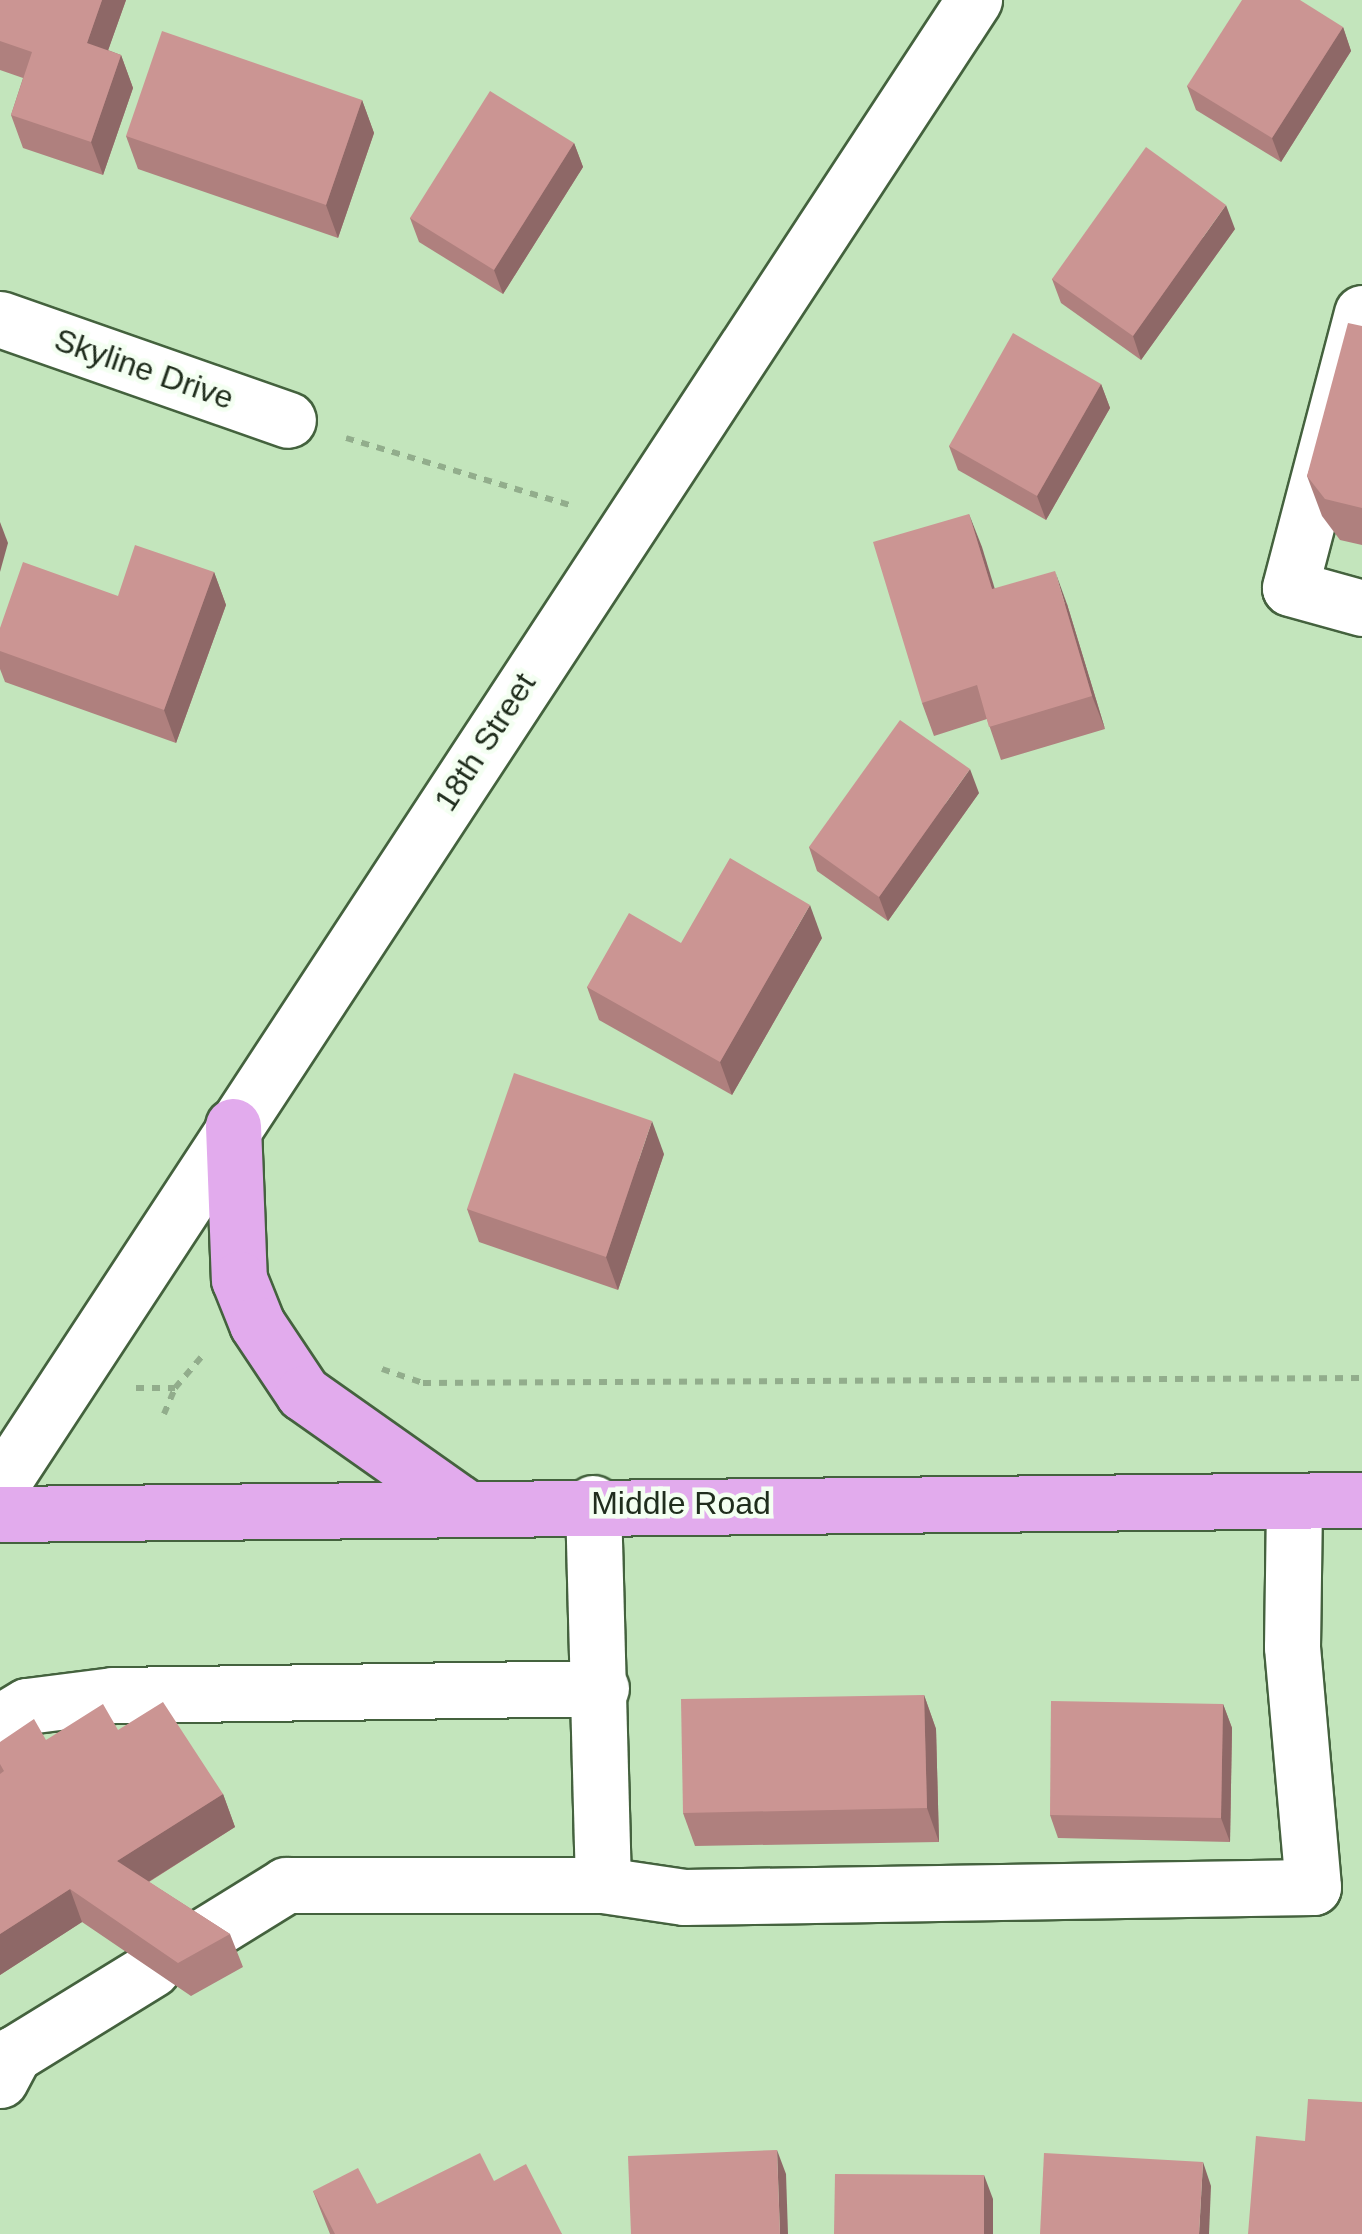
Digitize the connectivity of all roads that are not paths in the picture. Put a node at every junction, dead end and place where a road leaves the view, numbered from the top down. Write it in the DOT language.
graph roads {
  1 [pos="974,0"];
  2 [pos="1362,314"];
  3 [pos="0,319"];
  4 [pos="288,420"];
  5 [pos="1362,608"];
  6 [pos="233,1126"];
  7 [pos="0,1486"];
  8 [pos="1294,1500"];
  9 [pos="1362,1500"];
  10 [pos="593,1503"];
  11 [pos="462,1505"];
  12 [pos="0,1514"];
  13 [pos="601,1688"];
  14 [pos="0,1722"];
  15 [pos="603,1885"];
  16 [pos="199,1939"];
  17 [pos="152,1969"];
  18 [pos="0,2080"];
  1 -- 6 [label="street, 18th Street"];
  2 -- 5 [label="street"];
  3 -- 4 [label="street, Skyline Drive"];
  6 -- 7 [label="street, 18th Street"];
  6 -- 11 [label="main road"];
  8 -- 9 [label="main road, Middle Road"];
  8 -- 10 [label="main road, Middle Road"];
  8 -- 15 [label="street"];
  10 -- 11 [label="main road, Middle Road"];
  10 -- 13 [label="street"];
  11 -- 12 [label="main road, Middle Road"];
  13 -- 14 [label="street"];
  13 -- 15 [label="street"];
  15 -- 16 [label="street"];
  17 -- 18 [label="street"];
}
